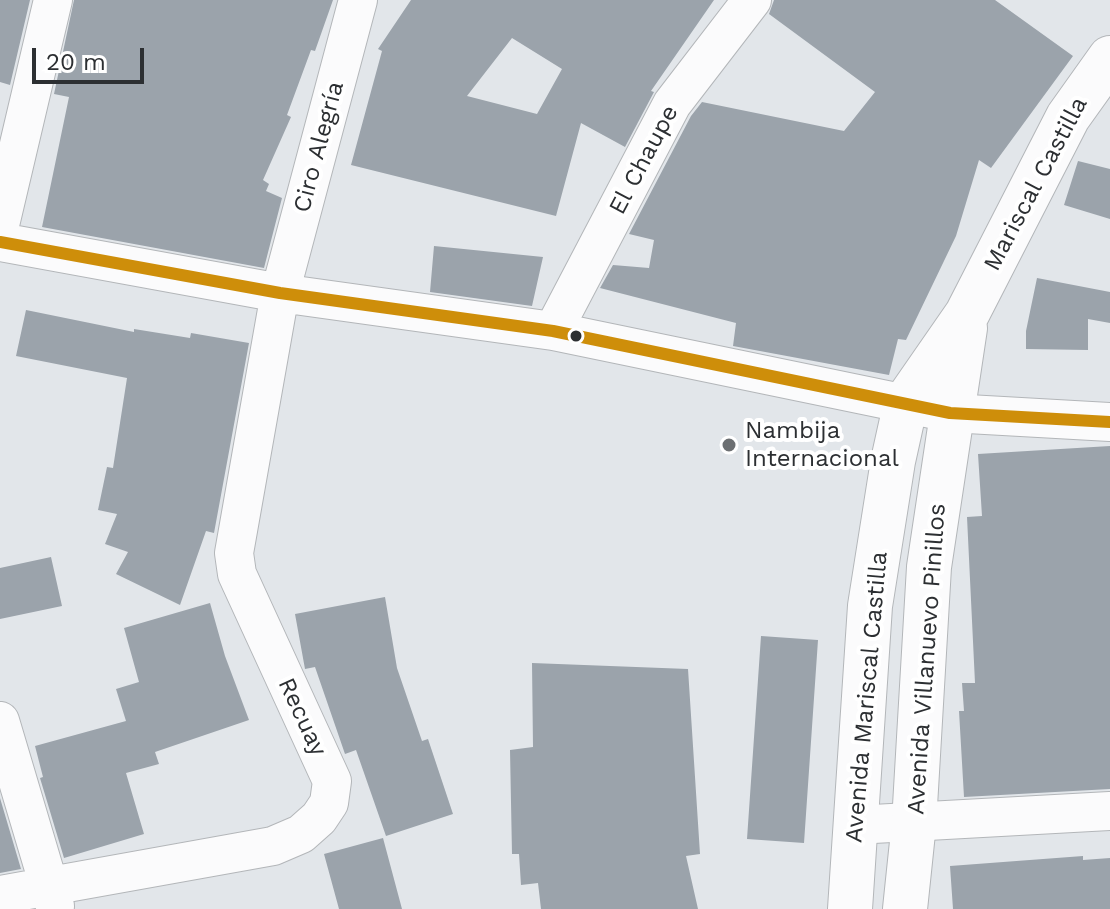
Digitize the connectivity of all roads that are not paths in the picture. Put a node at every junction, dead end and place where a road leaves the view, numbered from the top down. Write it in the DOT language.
graph roads {
  1 [pos="53,0"];
  2 [pos="358,0"];
  3 [pos="752,0"];
  4 [pos="1110,58"];
  5 [pos="0,225"];
  6 [pos="0,242"];
  7 [pos="280,293"];
  8 [pos="967,314"];
  9 [pos="553,331"];
  10 [pos="906,402"];
  11 [pos="950,413"];
  12 [pos="1110,422"];
  13 [pos="0,721"];
  14 [pos="1110,811"];
  15 [pos="914,823"];
  16 [pos="855,825"];
  17 [pos="0,895"];
  18 [pos="52,897"];
  19 [pos="850,909"];
  20 [pos="905,909"];
  1 -- 5 [label="street"];
  2 -- 7 [label="street, Ciro Alegría"];
  3 -- 9 [label="street, El Chaupe"];
  4 -- 8 [label="street, Mariscal Castilla"];
  6 -- 7 [label="street"];
  7 -- 9 [label="street"];
  7 -- 18 [label="street, Recuay"];
  8 -- 10 [label="street, Avenida Mariscal Castilla"];
  8 -- 11 [label="street, Avenida Villanuevo Pinillos"];
  9 -- 10 [label="street"];
  10 -- 11 [label="street"];
  10 -- 16 [label="street, Avenida Mariscal Castilla"];
  11 -- 12 [label="street"];
  11 -- 15 [label="street, Avenida Villanuevo Pinillos"];
  13 -- 18 [label="street"];
  14 -- 15 [label="street"];
  15 -- 16 [label="street"];
  15 -- 20 [label="street, Avenida Villanuevo Pinillos"];
  16 -- 19 [label="street, Avenida Mariscal Castilla"];
  17 -- 18 [label="street, Recuay"];
}
